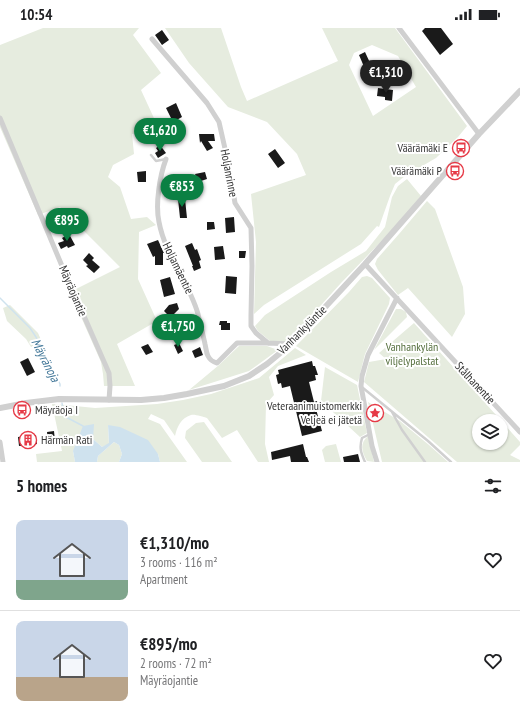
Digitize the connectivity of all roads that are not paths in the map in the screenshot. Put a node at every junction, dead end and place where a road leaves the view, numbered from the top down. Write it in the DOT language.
graph roads {
  1 [pos="399,28"];
  2 [pos="152,39"];
  3 [pos="520,92"];
  4 [pos="0,118"];
  5 [pos="479,134"];
  6 [pos="151,155"];
  7 [pos="166,158"];
  8 [pos="365,264"];
  9 [pos="398,298"];
  10 [pos="268,343"];
  11 [pos="291,344"];
  12 [pos="361,386"];
  13 [pos="109,400"];
  14 [pos="0,408"];
  15 [pos="391,410"];
  16 [pos="520,432"];
  17 [pos="370,434"];
  18 [pos="0,442"];
  19 [pos="3,462"];
  20 [pos="365,462"];
  21 [pos="377,462"];
  22 [pos="425,462"];
  23 [pos="451,462"];
  1 -- 5 [label="street"];
  2 -- 10 [label="street, Holjanrinne"];
  3 -- 5 [label="street, Vanhankyläntie"];
  4 -- 13 [label="street, Mäyräojantie"];
  5 -- 8 [label="street, Vanhankyläntie"];
  6 -- 7 [label="lane"];
  7 -- 10 [label="street, Holjamäentie"];
  8 -- 9 [label="street, Stålhanentie"];
  8 -- 11 [label="street, Vanhankyläntie"];
  9 -- 12 [label="street"];
  9 -- 16 [label="street, Stålhanentie"];
  10 -- 11 [label="street, Holjamäentie"];
  11 -- 13 [label="street, Vanhankyläntie"];
  12 -- 15 [label="lane"];
  12 -- 17 [label="street"];
  13 -- 14 [label="street, Vanhankyläntie"];
  15 -- 22 [label="lane"];
  15 -- 23 [label="lane"];
  17 -- 20 [label="lane"];
  17 -- 21 [label="street"];
  18 -- 19 [label="street"];
}
